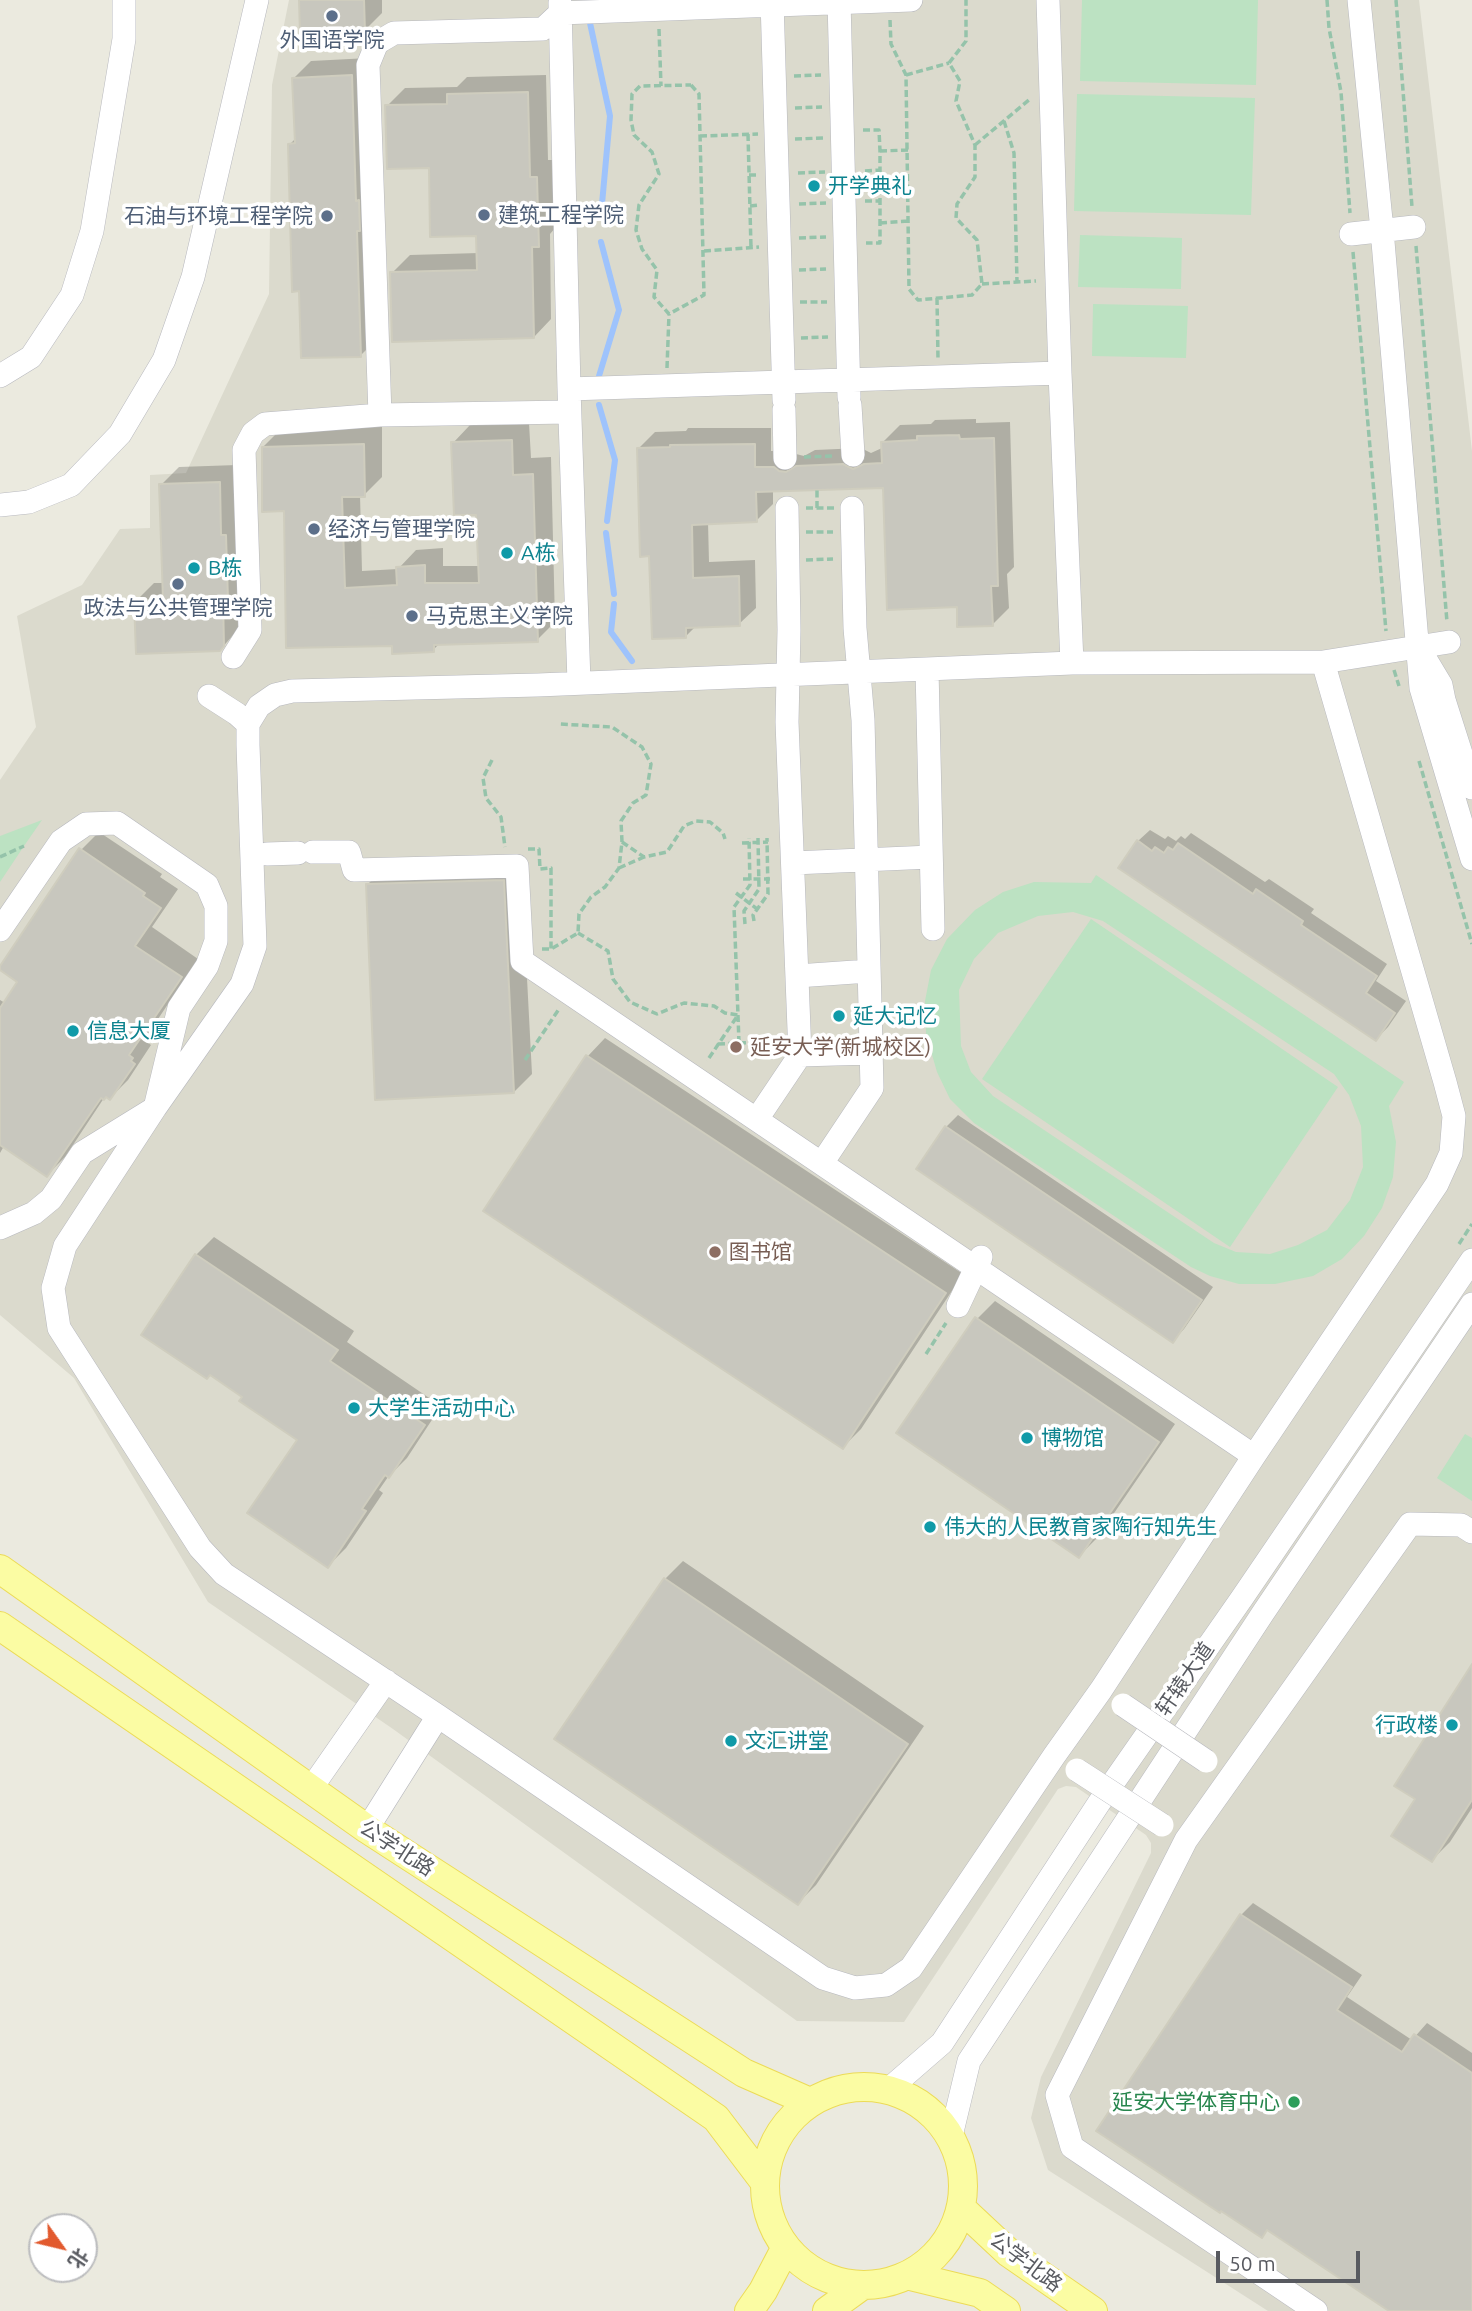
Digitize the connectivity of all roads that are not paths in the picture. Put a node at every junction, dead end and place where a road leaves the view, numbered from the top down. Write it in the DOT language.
graph roads {
  1 [pos="124,0"];
  2 [pos="257,0"];
  3 [pos="911,0"];
  4 [pos="1048,0"];
  5 [pos="1359,0"];
  6 [pos="839,1"];
  7 [pos="890,1"];
  8 [pos="772,3"];
  9 [pos="560,7"];
  10 [pos="1414,227"];
  11 [pos="1382,230"];
  12 [pos="1351,234"];
  13 [pos="1060,373"];
  14 [pos="0,376"];
  15 [pos="569,389"];
  16 [pos="850,394"];
  17 [pos="784,397"];
  18 [pos="569,412"];
  19 [pos="380,415"];
  20 [pos="853,455"];
  21 [pos="785,458"];
  22 [pos="0,505"];
  23 [pos="787,508"];
  24 [pos="852,508"];
  25 [pos="1449,642"];
  26 [pos="1419,648"];
  27 [pos="233,657"];
  28 [pos="1323,662"];
  29 [pos="1072,663"];
  30 [pos="927,669"];
  31 [pos="858,671"];
  32 [pos="788,674"];
  33 [pos="579,682"];
  34 [pos="209,696"];
  35 [pos="248,724"];
  36 [pos="1472,788"];
  37 [pos="267,854"];
  38 [pos="931,857"];
  39 [pos="1472,859"];
  40 [pos="866,860"];
  41 [pos="793,863"];
  42 [pos="933,929"];
  43 [pos="0,930"];
  44 [pos="869,971"];
  45 [pos="797,976"];
  46 [pos="800,1048"];
  47 [pos="871,1054"];
  48 [pos="155,1108"];
  49 [pos="757,1119"];
  50 [pos="822,1163"];
  51 [pos="0,1227"];
  52 [pos="1472,1259"];
  53 [pos="978,1263"];
  54 [pos="1472,1304"];
  55 [pos="958,1306"];
  56 [pos="1254,1457"];
  57 [pos="1472,1532"];
  58 [pos="0,1569"];
  59 [pos="0,1626"];
  60 [pos="386,1681"];
  61 [pos="1101,1690"];
  62 [pos="438,1716"];
  63 [pos="1054,1756"];
  64 [pos="1229,1778"];
  65 [pos="310,1790"];
  66 [pos="368,1829"];
  67 [pos="1186,1840"];
  68 [pos="889,2089"];
  69 [pos="810,2102"];
  70 [pos="951,2136"];
  71 [pos="764,2180"];
  72 [pos="962,2209"];
  73 [pos="785,2249"];
  74 [pos="910,2276"];
  75 [pos="860,2287"];
  76 [pos="749,2311"];
  77 [pos="827,2311"];
  78 [pos="1006,2311"];
  79 [pos="1093,2311"];
  80 [pos="1316,2311"];
  1 -- 14 [label="street"];
  2 -- 22 [label="street"];
  3 -- 7 [label="street"];
  4 -- 13 [label="street"];
  5 -- 11 [label="street"];
  6 -- 7 [label="street"];
  6 -- 8 [label="street"];
  6 -- 16 [label="street"];
  8 -- 9 [label="street"];
  8 -- 17 [label="street"];
  9 -- 15 [label="street"];
  9 -- 19 [label="street"];
  10 -- 11 [label="street"];
  11 -- 12 [label="street"];
  11 -- 26 [label="street"];
  13 -- 16 [label="street"];
  13 -- 29 [label="street"];
  15 -- 17 [label="street"];
  15 -- 18 [label="street"];
  16 -- 17 [label="street"];
  16 -- 20 [label="street"];
  17 -- 21 [label="street"];
  18 -- 19 [label="street"];
  18 -- 33 [label="street"];
  19 -- 27 [label="street"];
  23 -- 32 [label="street"];
  24 -- 31 [label="street"];
  25 -- 26 [label="street"];
  26 -- 28 [label="street"];
  26 -- 36 [label="street"];
  26 -- 39 [label="street"];
  28 -- 29 [label="street"];
  28 -- 56 [label="street"];
  29 -- 30 [label="street"];
  30 -- 31 [label="street"];
  30 -- 38 [label="street"];
  31 -- 32 [label="street"];
  31 -- 40 [label="street"];
  32 -- 33 [label="street"];
  32 -- 41 [label="street"];
  33 -- 35 [label="street"];
  34 -- 35 [label="street"];
  35 -- 48 [label="street"];
  37 -- 49 [label="street"];
  38 -- 40 [label="street"];
  38 -- 42 [label="street"];
  40 -- 41 [label="street"];
  40 -- 44 [label="street"];
  41 -- 45 [label="street"];
  43 -- 48 [label="street"];
  44 -- 45 [label="street"];
  44 -- 47 [label="street"];
  45 -- 46 [label="street"];
  46 -- 47 [label="street"];
  46 -- 49 [label="street"];
  47 -- 50 [label="street"];
  48 -- 51 [label="street"];
  48 -- 60 [label="street"];
  49 -- 50 [label="street"];
  50 -- 53 [label="street"];
  52 -- 68 [label="street, 轩辕大道"];
  53 -- 55 [label="street"];
  53 -- 56 [label="street"];
  54 -- 70 [label="street, 轩辕大道"];
  56 -- 61 [label="street"];
  57 -- 64 [label="street"];
  58 -- 65 [label="main road, 公学北路"];
  59 -- 71 [label="main road, 公学北路"];
  60 -- 62 [label="street"];
  60 -- 65 [label="street"];
  61 -- 63 [label="street"];
  61 -- 64 [label="street, bridge"];
  62 -- 63 [label="street"];
  62 -- 66 [label="street"];
  63 -- 67 [label="street, bridge"];
  64 -- 67 [label="street"];
  65 -- 66 [label="main road, 公学北路"];
  66 -- 69 [label="main road, 公学北路"];
  67 -- 80 [label="street"];
  68 -- 69 [label="main road"];
  68 -- 70 [label="main road"];
  69 -- 71 [label="main road"];
  70 -- 72 [label="main road"];
  71 -- 73 [label="main road"];
  72 -- 74 [label="main road"];
  72 -- 79 [label="main road, 公学北路"];
  73 -- 75 [label="main road"];
  73 -- 76 [label="main road"];
  74 -- 75 [label="main road"];
  74 -- 78 [label="main road"];
  75 -- 77 [label="main road"];
}
